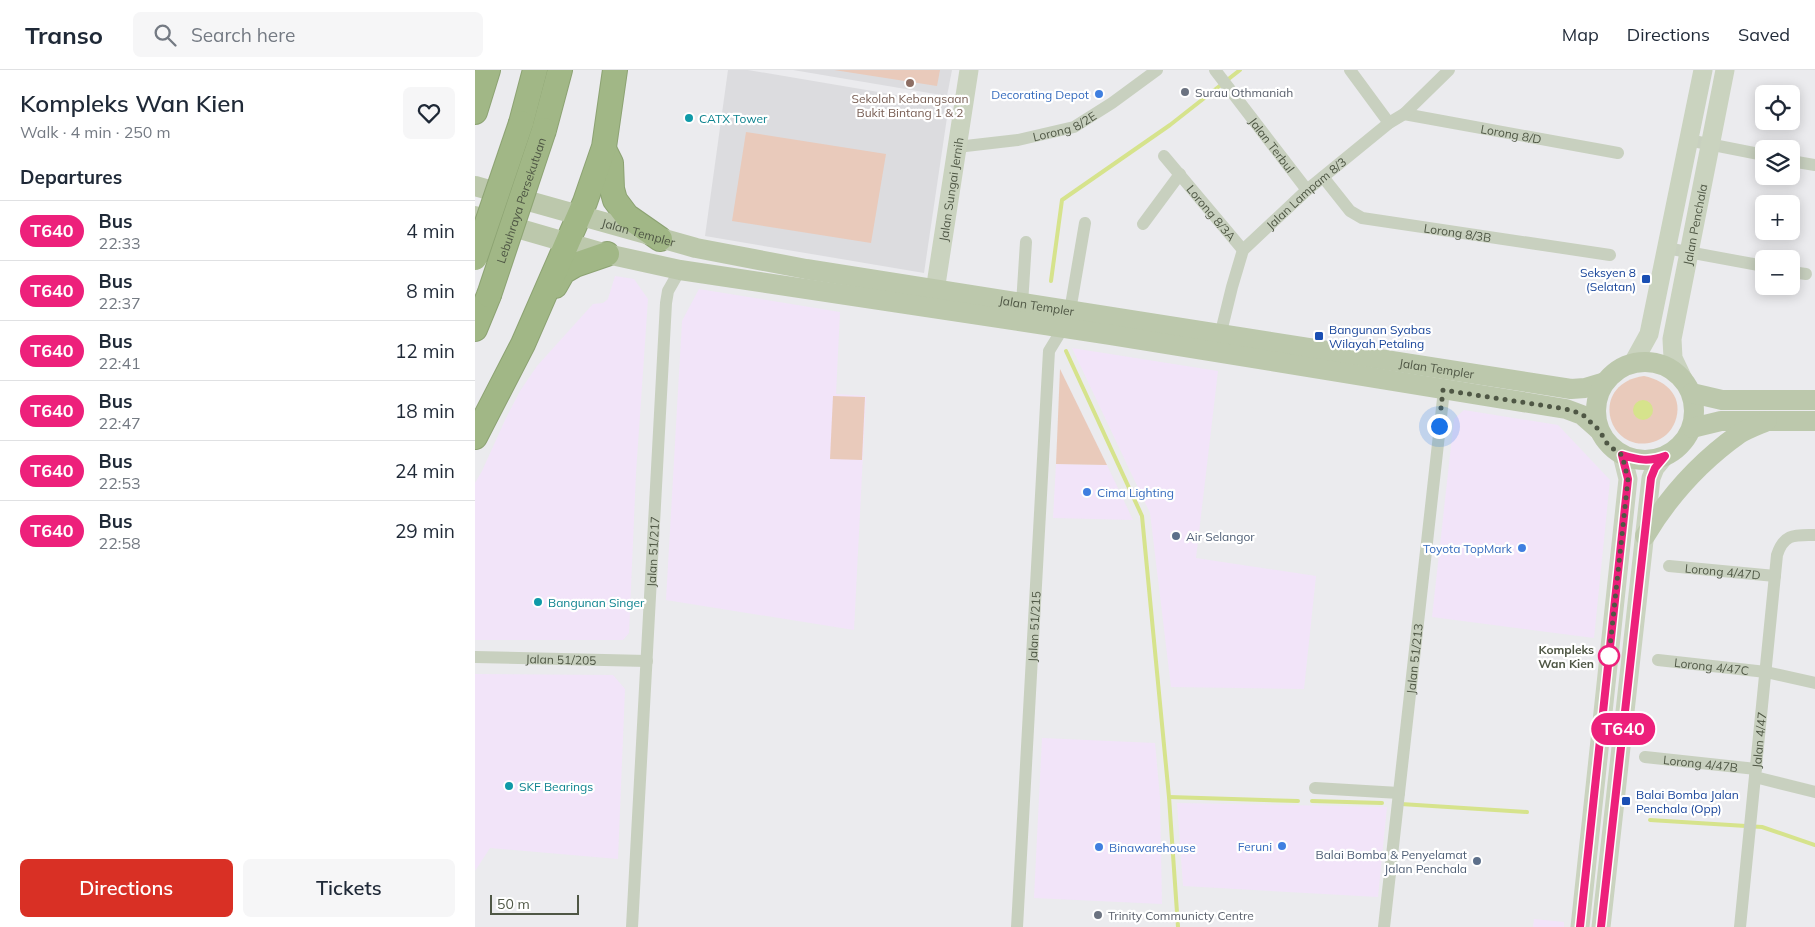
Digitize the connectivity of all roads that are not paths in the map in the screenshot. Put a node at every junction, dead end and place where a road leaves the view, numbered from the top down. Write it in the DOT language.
graph roads {
  1 [pos="488,70"];
  2 [pos="535,70"];
  3 [pos="560,70"];
  4 [pos="615,70"];
  5 [pos="969,70"];
  6 [pos="1157,70"];
  7 [pos="1350,70"];
  8 [pos="1449,70"];
  9 [pos="1703,70"];
  10 [pos="1725,70"];
  11 [pos="1217,73"];
  12 [pos="475,112"];
  13 [pos="1404,114"];
  14 [pos="1389,123"];
  15 [pos="1688,140"];
  16 [pos="1710,145"];
  17 [pos="604,147"];
  18 [pos="957,147"];
  19 [pos="1618,153"];
  20 [pos="1755,153"];
  21 [pos="1164,156"];
  22 [pos="1800,163"];
  23 [pos="1815,166"];
  24 [pos="1180,174"];
  25 [pos="1323,177"];
  26 [pos="475,186"];
  27 [pos="1307,190"];
  28 [pos="475,216"];
  29 [pos="579,216"];
  30 [pos="1085,223"];
  31 [pos="1143,224"];
  32 [pos="660,239"];
  33 [pos="568,242"];
  34 [pos="1026,242"];
  35 [pos="1666,248"];
  36 [pos="1243,250"];
  37 [pos="1689,252"];
  38 [pos="607,254"];
  39 [pos="1610,255"];
  40 [pos="475,258"];
  41 [pos="1755,264"];
  42 [pos="680,270"];
  43 [pos="1800,273"];
  44 [pos="1806,274"];
  45 [pos="934,299"];
  46 [pos="1022,304"];
  47 [pos="1067,320"];
  48 [pos="475,328"];
  49 [pos="523,344"];
  50 [pos="1219,344"];
  51 [pos="1633,363"];
  52 [pos="1605,382"];
  53 [pos="1687,386"];
  54 [pos="1443,390"];
  55 [pos="1815,400"];
  56 [pos="1767,421"];
  57 [pos="1815,421"];
  58 [pos="1692,428"];
  59 [pos="1599,430"];
  60 [pos="475,437"];
  61 [pos="1622,455"];
  62 [pos="1665,456"];
  63 [pos="1815,535"];
  64 [pos="1645,536"];
  65 [pos="1669,566"];
  66 [pos="1775,576"];
  67 [pos="475,657"];
  68 [pos="1658,660"];
  69 [pos="647,661"];
  70 [pos="1766,672"];
  71 [pos="1815,683"];
  72 [pos="1645,757"];
  73 [pos="1755,773"];
  74 [pos="1315,788"];
  75 [pos="1815,792"];
  76 [pos="1399,793"];
  77 [pos="1586,871"];
  78 [pos="1607,873"];
  79 [pos="632,927"];
  80 [pos="1017,927"];
  81 [pos="1384,927"];
  82 [pos="1580,927"];
  83 [pos="1601,927"];
  84 [pos="1740,927"];
  1 -- 12 [label="highway"];
  2 -- 40 [label="highway, Lebuhraya Persekutuan, bridge"];
  3 -- 48 [label="highway, Lebuhraya Persekutuan, bridge"];
  4 -- 17 [label="highway"];
  5 -- 18 [label="main road, Jalan Sungai Jernih"];
  6 -- 18 [label="street, Lorong 8/2E"];
  7 -- 14 [label="street"];
  8 -- 13 [label="street, Jalan Lampam 8/3"];
  9 -- 15 [label="main road, Jalan Penchala"];
  10 -- 16 [label="main road, Jalan Penchala"];
  11 -- 27 [label="street, Jalan Terbul"];
  13 -- 14 [label="street, Jalan Lampam 8/3"];
  13 -- 19 [label="street, Lorong 8/D"];
  14 -- 25 [label="street, Jalan Lampam 8/3"];
  15 -- 16 [label="street"];
  15 -- 35 [label="main road, Jalan Penchala"];
  16 -- 20 [label="street"];
  16 -- 37 [label="main road, Jalan Penchala"];
  17 -- 29 [label="highway"];
  17 -- 32 [label="highway"];
  18 -- 45 [label="main road, Jalan Sungai Jernih"];
  21 -- 24 [label="street, Lorong 8/3A"];
  22 -- 23 [label="street"];
  24 -- 31 [label="street, Lorong 8/3A"];
  24 -- 36 [label="street, Lorong 8/3A"];
  25 -- 27 [label="street, Jalan Lampam 8/3"];
  25 -- 39 [label="street, Lorong 8/3B"];
  26 -- 29 [label="main road, Jalan Templer"];
  27 -- 36 [label="street, Jalan Lampam 8/3"];
  28 -- 33 [label="main road, Jalan Templer"];
  29 -- 32 [label="main road, Jalan Templer"];
  29 -- 33 [label="highway"];
  30 -- 47 [label="street"];
  32 -- 45 [label="main road, Jalan Templer"];
  33 -- 38 [label="main road, Jalan Templer"];
  33 -- 49 [label="highway"];
  34 -- 46 [label="street"];
  35 -- 37 [label="street"];
  35 -- 51 [label="main road, Jalan Penchala"];
  36 -- 50 [label="street, Jalan Lampam 8/3"];
  37 -- 41 [label="street"];
  37 -- 53 [label="main road, Jalan Penchala"];
  38 -- 42 [label="main road, Jalan Templer"];
  38 -- 49 [label="highway"];
  42 -- 45 [label="main road, Jalan Templer"];
  42 -- 69 [label="street, Jalan 51/217"];
  43 -- 44 [label="street"];
  45 -- 46 [label="main road, Jalan Templer"];
  45 -- 47 [label="main road, Jalan Templer"];
  46 -- 47 [label="main road, Jalan Templer"];
  47 -- 50 [label="main road, Jalan Templer"];
  47 -- 80 [label="street, Jalan 51/215"];
  49 -- 60 [label="highway"];
  50 -- 52 [label="main road, Jalan Templer"];
  50 -- 54 [label="main road, Jalan Templer"];
  51 -- 52 [label="main road"];
  51 -- 53 [label="main road"];
  52 -- 59 [label="main road"];
  53 -- 55 [label="main road"];
  53 -- 58 [label="main road"];
  54 -- 59 [label="main road, Jalan Templer"];
  54 -- 76 [label="street, Jalan 51/213"];
  56 -- 57 [label="main road"];
  56 -- 58 [label="main road"];
  56 -- 64 [label="main road"];
  58 -- 62 [label="main road"];
  59 -- 61 [label="main road"];
  61 -- 62 [label="main road"];
  61 -- 77 [label="main road"];
  62 -- 64 [label="main road"];
  63 -- 66 [label="street, Jalan 4/47"];
  64 -- 78 [label="main road"];
  65 -- 66 [label="street, Lorong 4/47D"];
  66 -- 70 [label="street, Jalan 4/47"];
  67 -- 69 [label="street, Jalan 51/205"];
  68 -- 70 [label="street, Lorong 4/47C"];
  69 -- 79 [label="street, Jalan 51/217"];
  70 -- 71 [label="street, Lorong 4/47C"];
  70 -- 73 [label="street, Jalan 4/47"];
  72 -- 73 [label="street, Lorong 4/47B"];
  73 -- 75 [label="street, Lorong 4/47B"];
  73 -- 84 [label="street, Jalan 4/47"];
  74 -- 76 [label="street"];
  76 -- 81 [label="street, Jalan 51/213"];
  77 -- 78 [label="main road"];
  77 -- 82 [label="main road"];
  78 -- 83 [label="main road"];
}
